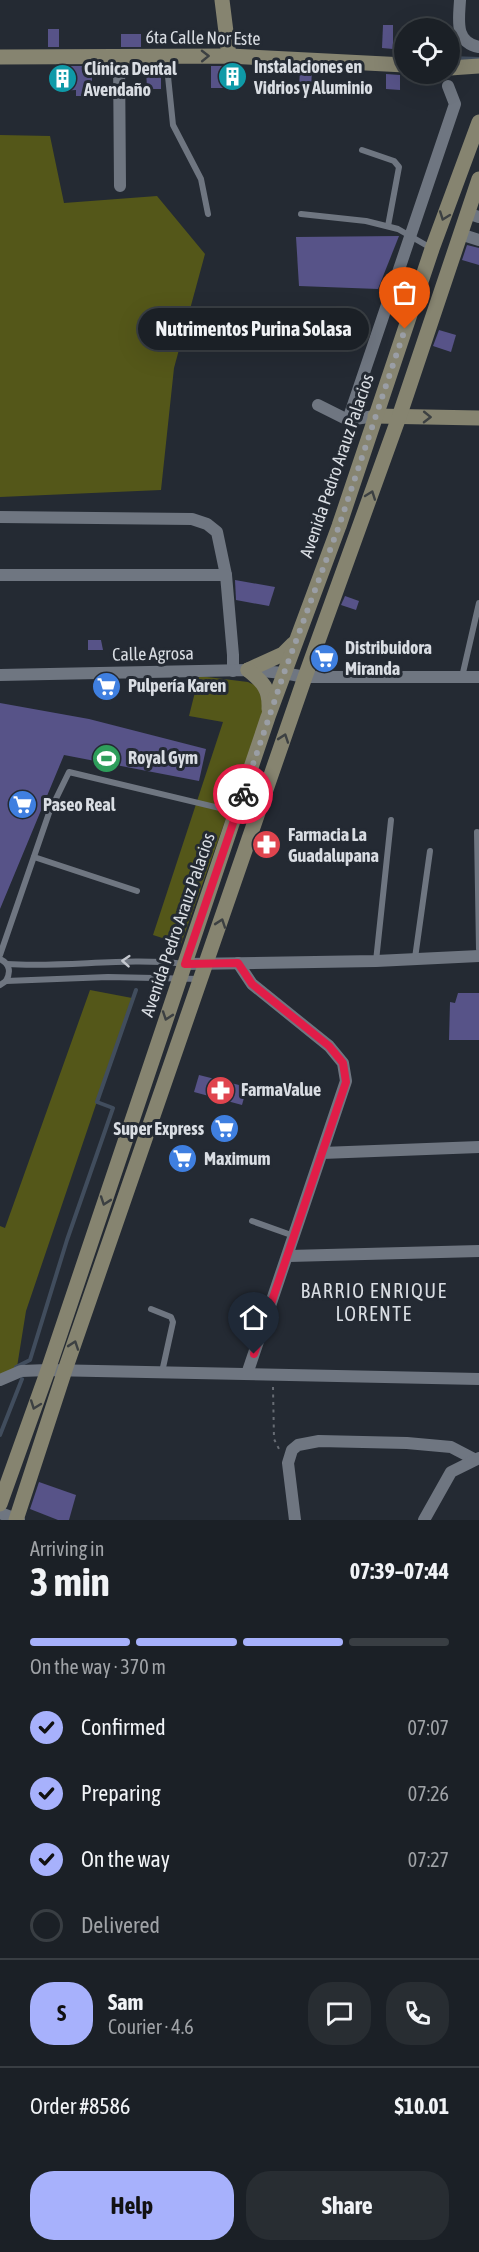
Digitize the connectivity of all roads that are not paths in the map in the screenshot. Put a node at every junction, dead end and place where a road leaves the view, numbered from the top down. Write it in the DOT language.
graph roads {
  1 [pos="222,0"];
  2 [pos="460,0"];
  3 [pos="479,47"];
  4 [pos="229,56"];
  5 [pos="0,57"];
  6 [pos="119,57"];
  7 [pos="166,57"];
  8 [pos="394,64"];
  9 [pos="479,66"];
  10 [pos="460,67"];
  11 [pos="460,70"];
  12 [pos="479,76"];
  13 [pos="448,86"];
  14 [pos="479,122"];
  15 [pos="362,150"];
  16 [pos="479,179"];
  17 [pos="120,186"];
  18 [pos="454,187"];
  19 [pos="473,195"];
  20 [pos="208,214"];
  21 [pos="302,214"];
  22 [pos="473,215"];
  23 [pos="388,226"];
  24 [pos="460,234"];
  25 [pos="411,236"];
  26 [pos="479,240"];
  27 [pos="432,249"];
  28 [pos="420,286"];
  29 [pos="440,294"];
  30 [pos="318,405"];
  31 [pos="375,416"];
  32 [pos="399,417"];
  33 [pos="479,418"];
  34 [pos="348,420"];
  35 [pos="0,517"];
  36 [pos="339,526"];
  37 [pos="358,534"];
  38 [pos="0,575"];
  39 [pos="226,575"];
  40 [pos="479,603"];
  41 [pos="296,642"];
  42 [pos="240,670"];
  43 [pos="284,673"];
  44 [pos="0,675"];
  45 [pos="305,677"];
  46 [pos="462,677"];
  47 [pos="479,677"];
  48 [pos="268,717"];
  49 [pos="237,812"];
  50 [pos="257,817"];
  51 [pos="391,820"];
  52 [pos="477,832"];
  53 [pos="430,851"];
  54 [pos="34,857"];
  55 [pos="137,891"];
  56 [pos="479,949"];
  57 [pos="479,956"];
  58 [pos="0,957"];
  59 [pos="415,959"];
  60 [pos="376,961"];
  61 [pos="238,963"];
  62 [pos="7,964"];
  63 [pos="207,964"];
  64 [pos="182,971"];
  65 [pos="201,979"];
  66 [pos="3,983"];
  67 [pos="141,1095"];
  68 [pos="158,1101"];
  69 [pos="479,1147"];
  70 [pos="322,1153"];
  71 [pos="252,1221"];
  72 [pos="95,1229"];
  73 [pos="294,1236"];
  74 [pos="112,1237"];
  75 [pos="479,1251"];
  76 [pos="289,1256"];
  77 [pos="152,1309"];
  78 [pos="48,1370"];
  79 [pos="65,1370"];
  80 [pos="162,1372"];
  81 [pos="247,1374"];
  82 [pos="479,1379"];
  83 [pos="0,1380"];
  84 [pos="477,1458"];
  85 [pos="0,1504"];
  86 [pos="0,1512"];
  87 [pos="17,1520"];
  88 [pos="295,1520"];
  89 [pos="424,1520"];
  1 -- 4 [label="street"];
  2 -- 3 [label="street"];
  7 -- 4 [label="street, 6ta Calle Nor Este, one-way"];
  4 -- 8 [label="street, 6ta Calle Nor Este"];
  5 -- 6 [label="street, 6ta Calle Nor Este"];
  6 -- 7 [label="street, 6ta Calle Nor Este"];
  6 -- 17 [label="street"];
  7 -- 20 [label="lane"];
  9 -- 10 [label="street"];
  11 -- 12 [label="street"];
  13 -- 25 [label="street"];
  14 -- 18 [label="street, Avenida Pedro Arauz Palacios"];
  15 -- 23 [label="lane"];
  16 -- 19 [label="street"];
  18 -- 19 [label="street"];
  18 -- 27 [label="street, Avenida Pedro Arauz Palacios, one-way"];
  19 -- 22 [label="street"];
  21 -- 23 [label="lane"];
  22 -- 24 [label="street"];
  23 -- 25 [label="lane"];
  24 -- 26 [label="street"];
  24 -- 29 [label="street"];
  25 -- 27 [label="lane"];
  25 -- 34 [label="street"];
  27 -- 28 [label="street, Avenida Pedro Arauz Palacios"];
  28 -- 29 [label="street"];
  28 -- 31 [label="street, Avenida Pedro Arauz Palacios"];
  29 -- 32 [label="street"];
  30 -- 34 [label="street"];
  31 -- 32 [label="street"];
  31 -- 34 [label="street"];
  31 -- 36 [label="street, Avenida Pedro Arauz Palacios"];
  32 -- 33 [label="street, one-way"];
  37 -- 32 [label="street, one-way"];
  35 -- 39 [label="street"];
  36 -- 37 [label="street"];
  36 -- 41 [label="street, Avenida Pedro Arauz Palacios"];
  37 -- 45 [label="street"];
  38 -- 39 [label="street"];
  39 -- 42 [label="street"];
  40 -- 46 [label="lane"];
  41 -- 42 [label="street"];
  41 -- 43 [label="street, Avenida Pedro Arauz Palacios"];
  42 -- 43 [label="street, Calle Agrosa"];
  42 -- 44 [label="street, Calle Agrosa"];
  42 -- 48 [label="street"];
  43 -- 45 [label="street, Calle Agrosa"];
  43 -- 48 [label="street, Avenida Pedro Arauz Palacios"];
  45 -- 46 [label="street, Calle Agrosa"];
  50 -- 45 [label="street, one-way"];
  46 -- 47 [label="street, Calle Agrosa"];
  48 -- 49 [label="street, Avenida Pedro Arauz Palacios"];
  49 -- 50 [label="lane"];
  49 -- 54 [label="lane"];
  49 -- 64 [label="street, Avenida Pedro Arauz Palacios"];
  63 -- 50 [label="street, one-way"];
  51 -- 60 [label="lane"];
  52 -- 56 [label="lane"];
  53 -- 59 [label="lane"];
  54 -- 55 [label="lane"];
  54 -- 58 [label="lane"];
  57 -- 59 [label="street"];
  58 -- 62 [label="lane"];
  59 -- 60 [label="street"];
  60 -- 61 [label="street"];
  61 -- 63 [label="street"];
  61 -- 70 [label="street"];
  64 -- 62 [label="lane, one-way"];
  62 -- 66 [label="lane"];
  63 -- 64 [label="street"];
  63 -- 65 [label="street"];
  64 -- 65 [label="lane"];
  64 -- 66 [label="lane"];
  64 -- 67 [label="street, Avenida Pedro Arauz Palacios, one-way"];
  65 -- 68 [label="street"];
  67 -- 68 [label="street"];
  67 -- 72 [label="street, Avenida Pedro Arauz Palacios, one-way"];
  68 -- 74 [label="street"];
  69 -- 70 [label="street"];
  70 -- 73 [label="street"];
  71 -- 73 [label="lane"];
  72 -- 74 [label="street"];
  72 -- 78 [label="street, Avenida Pedro Arauz Palacios"];
  73 -- 76 [label="street"];
  79 -- 74 [label="street, one-way"];
  75 -- 76 [label="street"];
  76 -- 81 [label="street"];
  77 -- 80 [label="lane"];
  78 -- 79 [label="street"];
  78 -- 83 [label="street"];
  78 -- 85 [label="street, Avenida Pedro Arauz Palacios, one-way"];
  79 -- 80 [label="street"];
  79 -- 87 [label="street"];
  80 -- 81 [label="street"];
  81 -- 82 [label="street"];
  84 -- 88 [label="street"];
  84 -- 89 [label="street"];
  86 -- 87 [label="street"];
}
